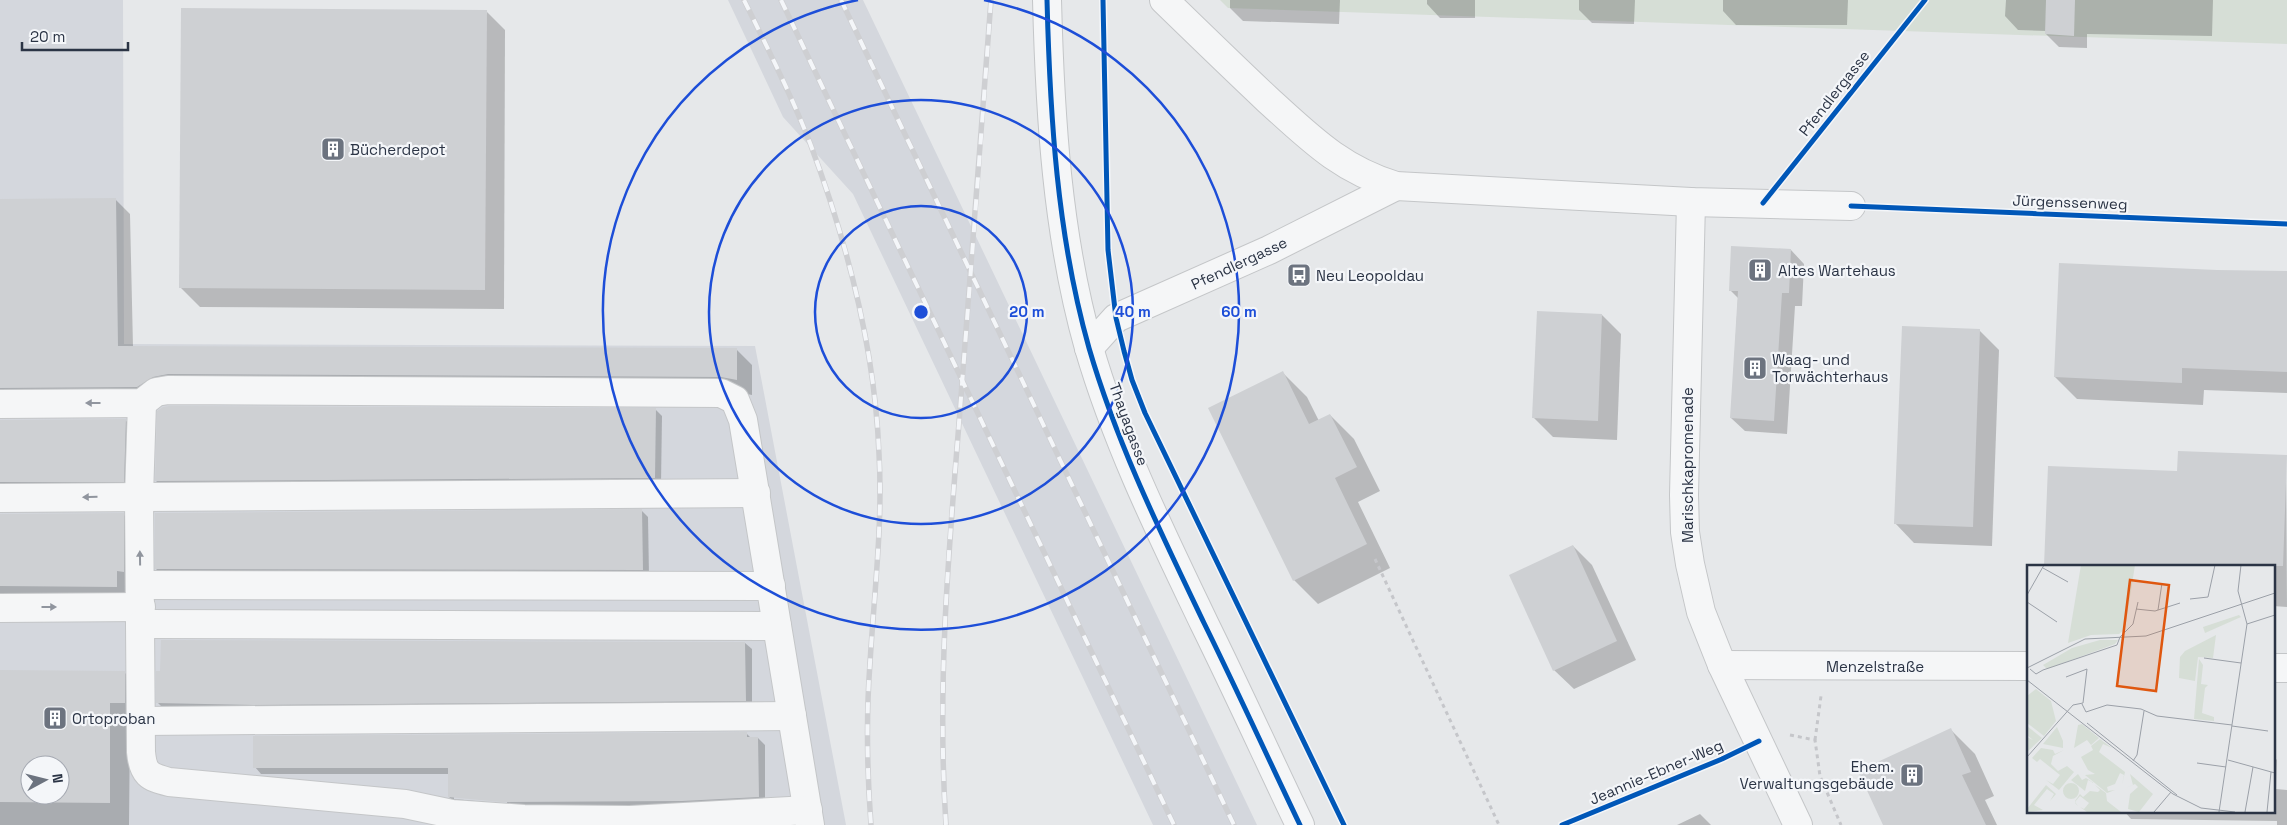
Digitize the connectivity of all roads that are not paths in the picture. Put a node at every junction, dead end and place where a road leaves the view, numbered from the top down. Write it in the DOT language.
graph roads {
  1 [pos="1047,0"];
  2 [pos="1164,0"];
  3 [pos="1396,186"];
  4 [pos="1691,202"];
  5 [pos="1851,206"];
  6 [pos="1089,348"];
  7 [pos="142,403"];
  8 [pos="0,404"];
  9 [pos="756,492"];
  10 [pos="139,496"];
  11 [pos="0,498"];
  12 [pos="771,586"];
  13 [pos="141,605"];
  14 [pos="0,608"];
  15 [pos="778,626"];
  16 [pos="1722,665"];
  17 [pos="2027,666"];
  18 [pos="2274,668"];
  19 [pos="2287,668"];
  20 [pos="792,716"];
  21 [pos="142,721"];
  22 [pos="809,817"];
  23 [pos="633,822"];
  24 [pos="1300,825"];
  25 [pos="1798,825"];
  1 -- 6 [label="street, Thayagasse"];
  2 -- 3 [label="street, Pfendlergasse"];
  3 -- 4 [label="street, Pfendlergasse"];
  3 -- 6 [label="street, Pfendlergasse"];
  4 -- 5 [label="street, Pfendlergasse"];
  4 -- 16 [label="street, Marischkapromenade"];
  6 -- 24 [label="street, Thayagasse"];
  7 -- 8 [label="street, one-way"];
  7 -- 9 [label="street"];
  7 -- 10 [label="street"];
  9 -- 10 [label="street"];
  9 -- 12 [label="street"];
  10 -- 11 [label="street, one-way"];
  13 -- 10 [label="street, one-way"];
  12 -- 13 [label="street"];
  12 -- 15 [label="street"];
  14 -- 13 [label="street, one-way"];
  13 -- 15 [label="street"];
  13 -- 21 [label="street"];
  15 -- 20 [label="street"];
  16 -- 17 [label="street, Menzelstraße"];
  16 -- 25 [label="street, Marischkapromenade"];
  18 -- 19 [label="street"];
  20 -- 21 [label="street"];
  20 -- 22 [label="street"];
  21 -- 23 [label="street"];
  22 -- 23 [label="street"];
}
